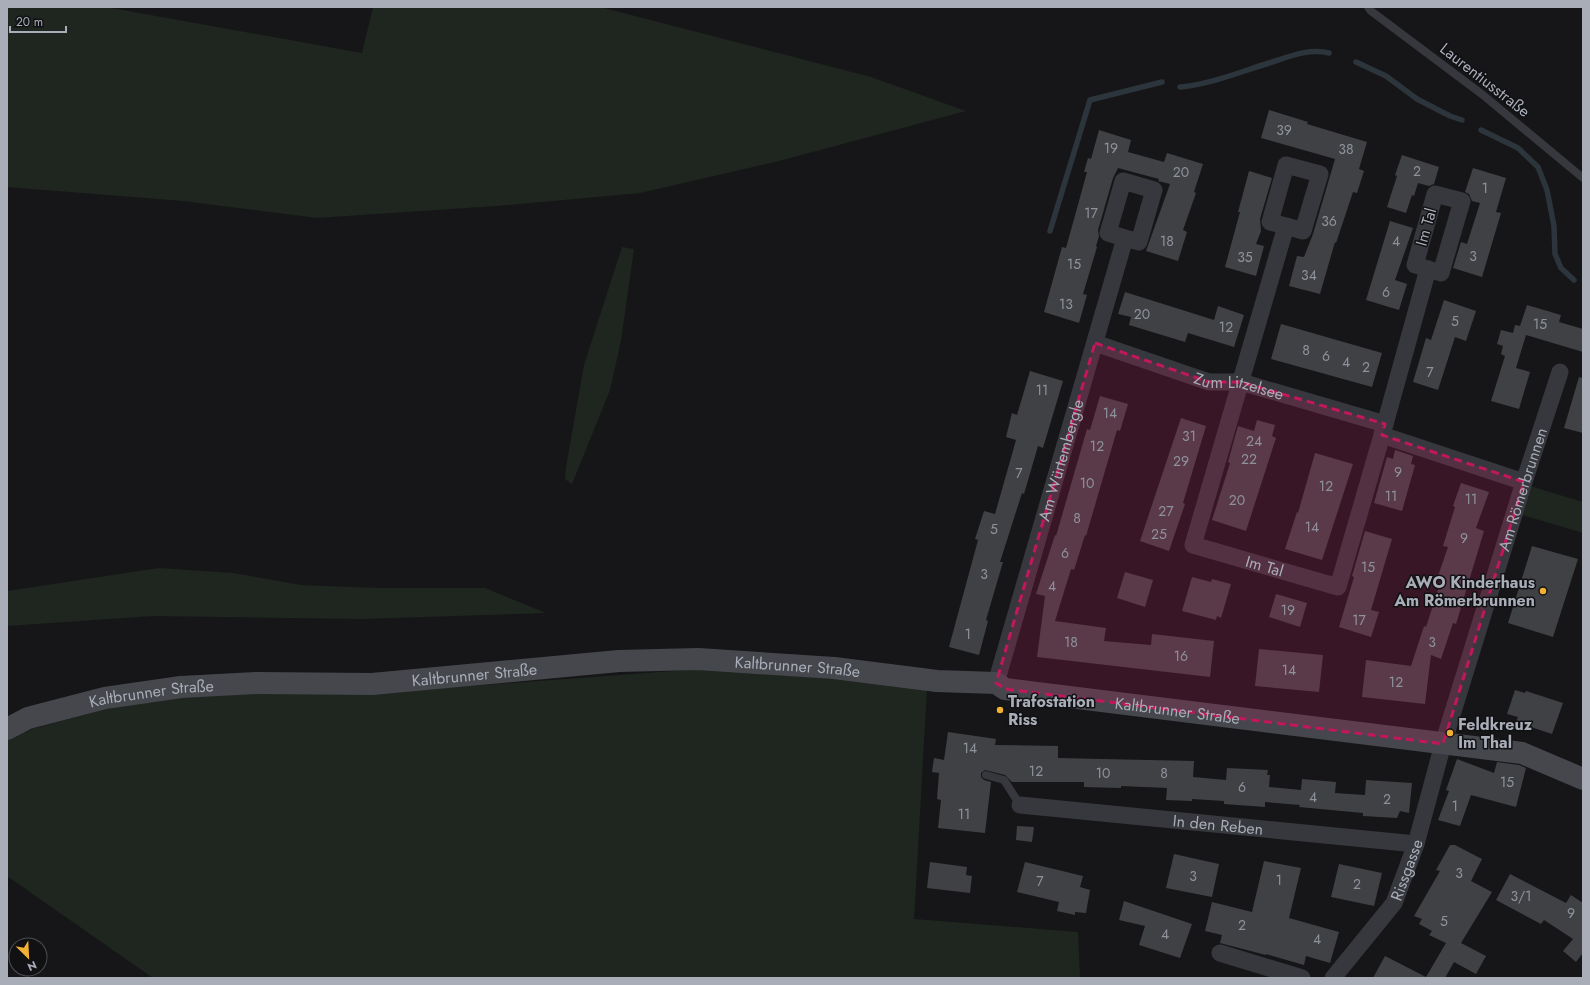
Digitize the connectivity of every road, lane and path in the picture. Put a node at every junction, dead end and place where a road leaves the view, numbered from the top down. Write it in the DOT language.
graph roads {
  1 [pos="1368,7"];
  2 [pos="1583,178"];
  3 [pos="1286,226"];
  4 [pos="1126,238"];
  5 [pos="1428,269"];
  6 [pos="1095,343"];
  7 [pos="1560,372"];
  8 [pos="1241,382"];
  9 [pos="1384,430"];
  10 [pos="1524,482"];
  11 [pos="996,683"];
  12 [pos="7,729"];
  13 [pos="1443,744"];
  14 [pos="986,775"];
  15 [pos="1583,779"];
  16 [pos="1020,805"];
  17 [pos="1416,844"];
  18 [pos="1220,953"];
  19 [pos="1302,978"];
  20 [pos="1333,978"];
  1 -- 2 [label="lane, Laurentiusstraße"];
  3 -- 8 [label="street, Im Tal"];
  4 -- 6 [label="street, Am Würtembergle"];
  5 -- 9 [label="street, Im Tal"];
  6 -- 8 [label="street, Zum Litzelsee"];
  6 -- 11 [label="street, Am Würtembergle"];
  7 -- 10 [label="street, Am Römerbrunnen"];
  8 -- 9 [label="street, Zum Litzelsee"];
  8 -- 9 [label="street, Im Tal"];
  9 -- 10 [label="street, Zum Litzelsee"];
  10 -- 13 [label="street, Am Römerbrunnen"];
  11 -- 12 [label="street, Kaltbrunner Straße"];
  11 -- 13 [label="street, Kaltbrunner Straße"];
  13 -- 15 [label="street, Kaltbrunner Straße"];
  13 -- 17 [label="street, Rissgasse"];
  14 -- 16 [label="lane"];
  16 -- 17 [label="street, In den Reben"];
  17 -- 20 [label="street, Rissgasse"];
  18 -- 19 [label="street"];
}
